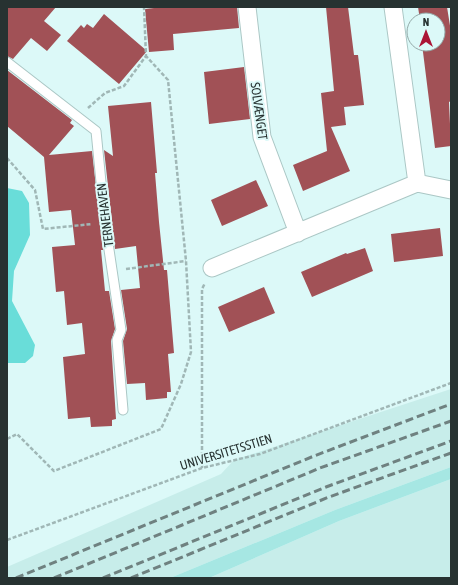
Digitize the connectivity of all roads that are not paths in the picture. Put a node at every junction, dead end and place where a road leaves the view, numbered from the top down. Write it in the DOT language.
graph roads {
  1 [pos="247,7"];
  2 [pos="393,7"];
  3 [pos="7,62"];
  4 [pos="417,183"];
  5 [pos="451,190"];
  6 [pos="298,233"];
  7 [pos="212,268"];
  8 [pos="123,410"];
  1 -- 6 [label="street, SOLVÆNGET"];
  2 -- 4 [label="street"];
  3 -- 8 [label="lane, TERNEHAVEN"];
  4 -- 5 [label="street"];
  4 -- 6 [label="street"];
  6 -- 7 [label="street"];
}
